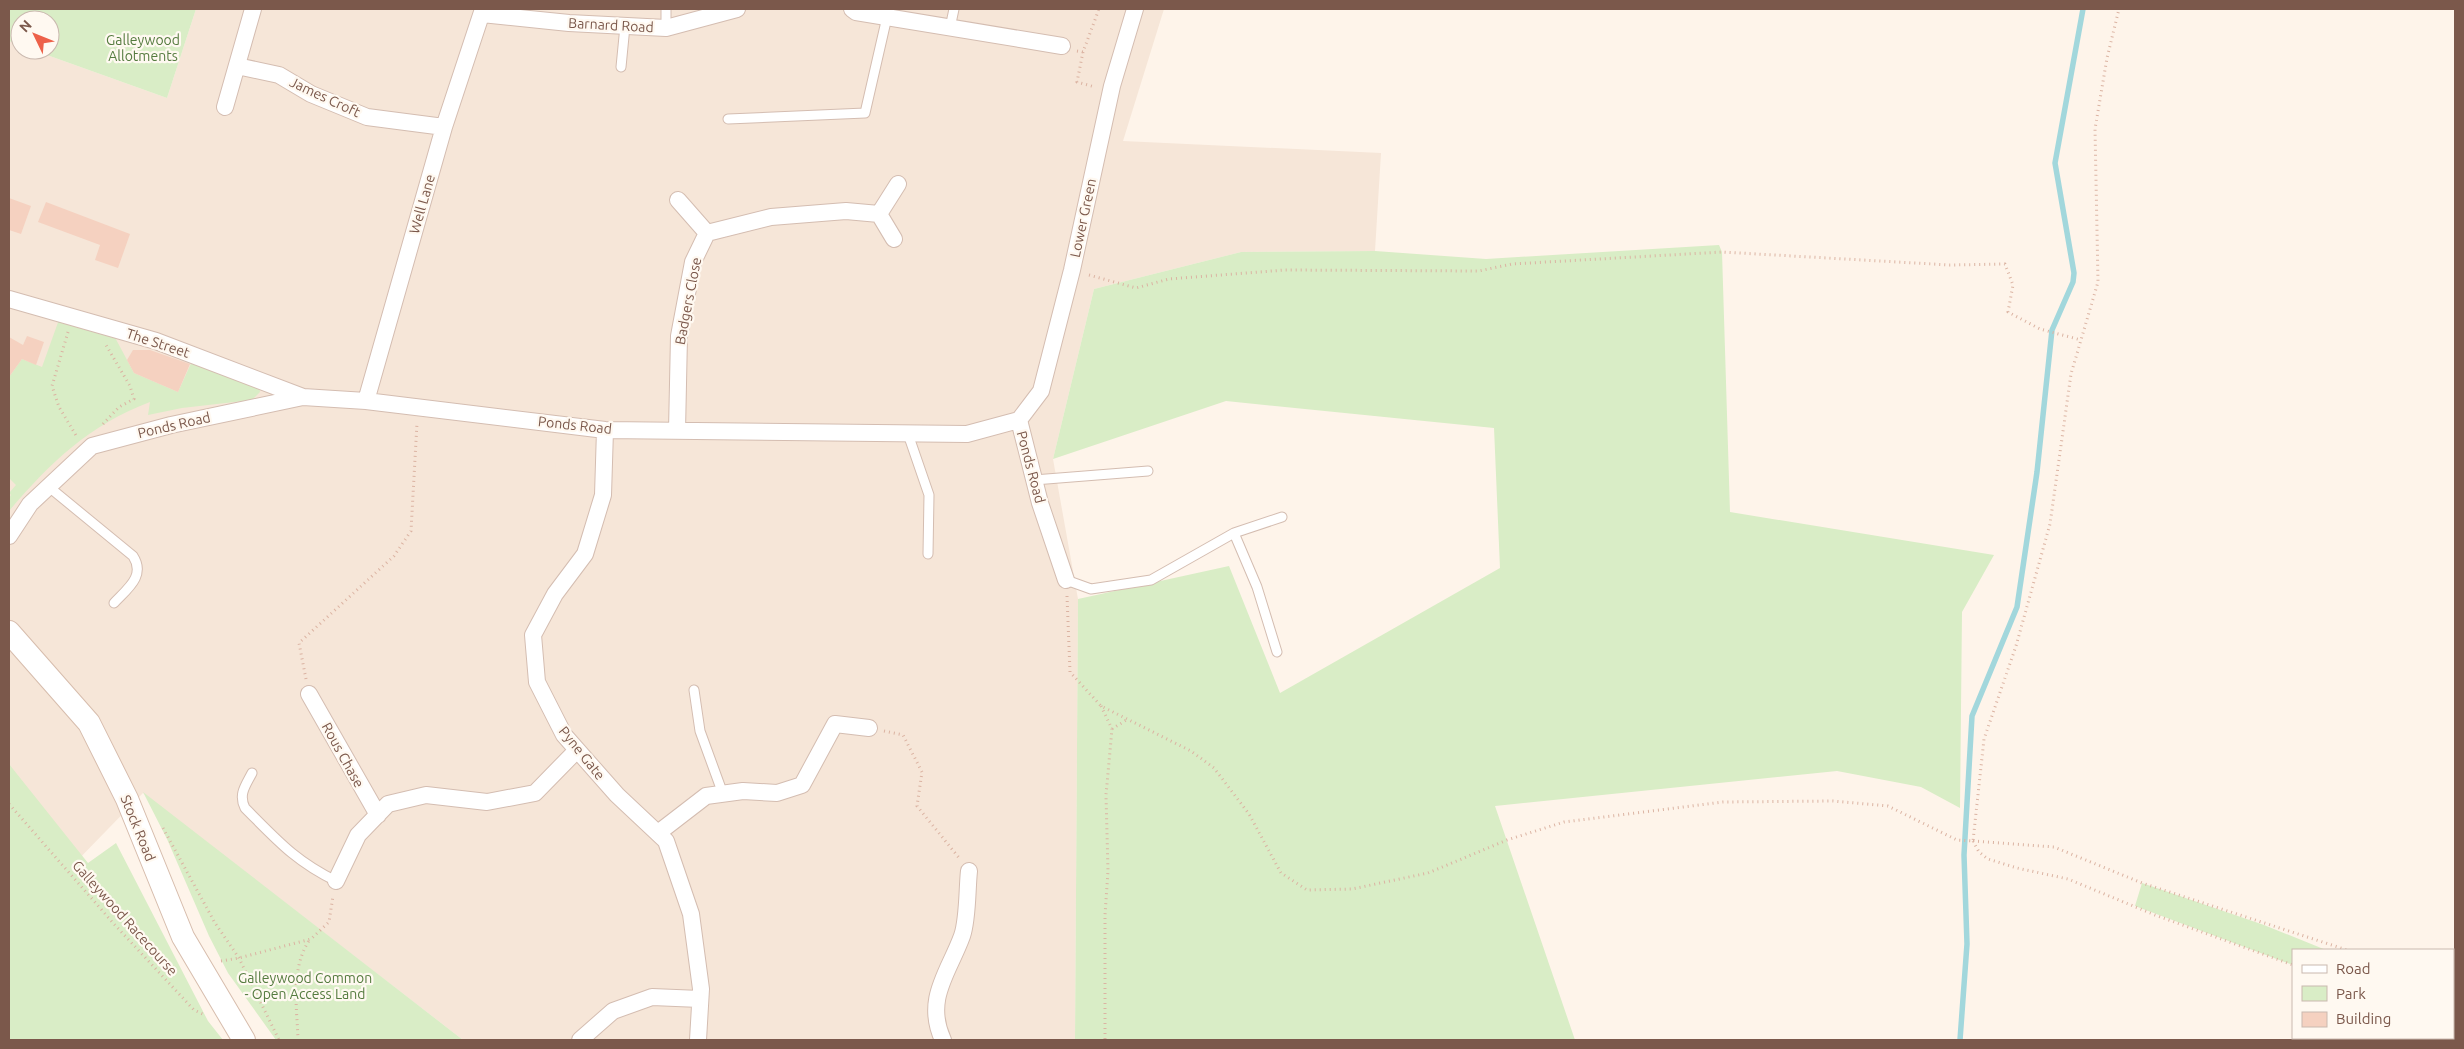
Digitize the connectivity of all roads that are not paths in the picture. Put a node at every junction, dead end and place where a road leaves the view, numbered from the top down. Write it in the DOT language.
graph roads {
  1 [pos="254,9"];
  2 [pos="666,9"];
  3 [pos="737,9"];
  4 [pos="852,9"];
  5 [pos="954,9"];
  6 [pos="1135,9"];
  7 [pos="483,12"];
  8 [pos="887,17"];
  9 [pos="625,26"];
  10 [pos="666,28"];
  11 [pos="950,28"];
  12 [pos="1062,46"];
  13 [pos="237,66"];
  14 [pos="621,67"];
  15 [pos="225,107"];
  16 [pos="728,118"];
  17 [pos="444,127"];
  18 [pos="898,184"];
  19 [pos="678,200"];
  20 [pos="878,214"];
  21 [pos="707,233"];
  22 [pos="894,239"];
  23 [pos="9,299"];
  24 [pos="303,397"];
  25 [pos="366,401"];
  26 [pos="1019,420"];
  27 [pos="605,430"];
  28 [pos="677,431"];
  29 [pos="908,434"];
  30 [pos="1148,471"];
  31 [pos="1034,480"];
  32 [pos="48,487"];
  33 [pos="1282,517"];
  34 [pos="1234,533"];
  35 [pos="9,536"];
  36 [pos="928,554"];
  37 [pos="1066,580"];
  38 [pos="114,603"];
  39 [pos="9,632"];
  40 [pos="1277,652"];
  41 [pos="694,690"];
  42 [pos="309,694"];
  43 [pos="869,728"];
  44 [pos="577,750"];
  45 [pos="252,773"];
  46 [pos="723,794"];
  47 [pos="378,815"];
  48 [pos="658,834"];
  49 [pos="969,871"];
  50 [pos="336,881"];
  51 [pos="700,999"];
  52 [pos="242,1035"];
  53 [pos="580,1040"];
  54 [pos="698,1040"];
  55 [pos="944,1040"];
  1 -- 13 [label="street"];
  2 -- 10 [label="lane"];
  3 -- 10 [label="street, Barnard Road"];
  4 -- 8 [label="street"];
  5 -- 11 [label="lane"];
  6 -- 26 [label="street, Lower Green"];
  7 -- 9 [label="street, Barnard Road"];
  7 -- 17 [label="street, Well Lane"];
  8 -- 11 [label="street"];
  8 -- 16 [label="lane"];
  9 -- 10 [label="street, Barnard Road"];
  9 -- 14 [label="lane"];
  11 -- 12 [label="street"];
  13 -- 15 [label="street"];
  13 -- 17 [label="street, James Croft"];
  17 -- 25 [label="street, Well Lane"];
  18 -- 20 [label="street"];
  19 -- 21 [label="street"];
  20 -- 21 [label="street"];
  20 -- 22 [label="street"];
  21 -- 28 [label="street, Badgers Close"];
  23 -- 24 [label="street, The Street"];
  24 -- 25 [label="street, Ponds Road"];
  24 -- 32 [label="street, Ponds Road"];
  25 -- 27 [label="street, Ponds Road"];
  26 -- 29 [label="street, Ponds Road"];
  26 -- 31 [label="street, Ponds Road"];
  27 -- 28 [label="street, Ponds Road"];
  27 -- 44 [label="street, Pyne Gate"];
  28 -- 29 [label="street, Ponds Road"];
  29 -- 36 [label="lane"];
  30 -- 31 [label="lane"];
  31 -- 37 [label="street, Ponds Road"];
  32 -- 35 [label="street, Ponds Road"];
  32 -- 38 [label="lane"];
  33 -- 34 [label="lane"];
  34 -- 37 [label="lane"];
  34 -- 40 [label="lane"];
  39 -- 52 [label="main road, Stock Road"];
  41 -- 46 [label="lane"];
  42 -- 47 [label="street, Rous Chase"];
  43 -- 46 [label="street"];
  44 -- 47 [label="street"];
  44 -- 48 [label="street, Pyne Gate"];
  45 -- 50 [label="lane"];
  46 -- 48 [label="street"];
  47 -- 50 [label="street"];
  48 -- 51 [label="street, Pyne Gate"];
  49 -- 55 [label="street"];
  51 -- 53 [label="street"];
  51 -- 54 [label="street, Pyne Gate"];
}
